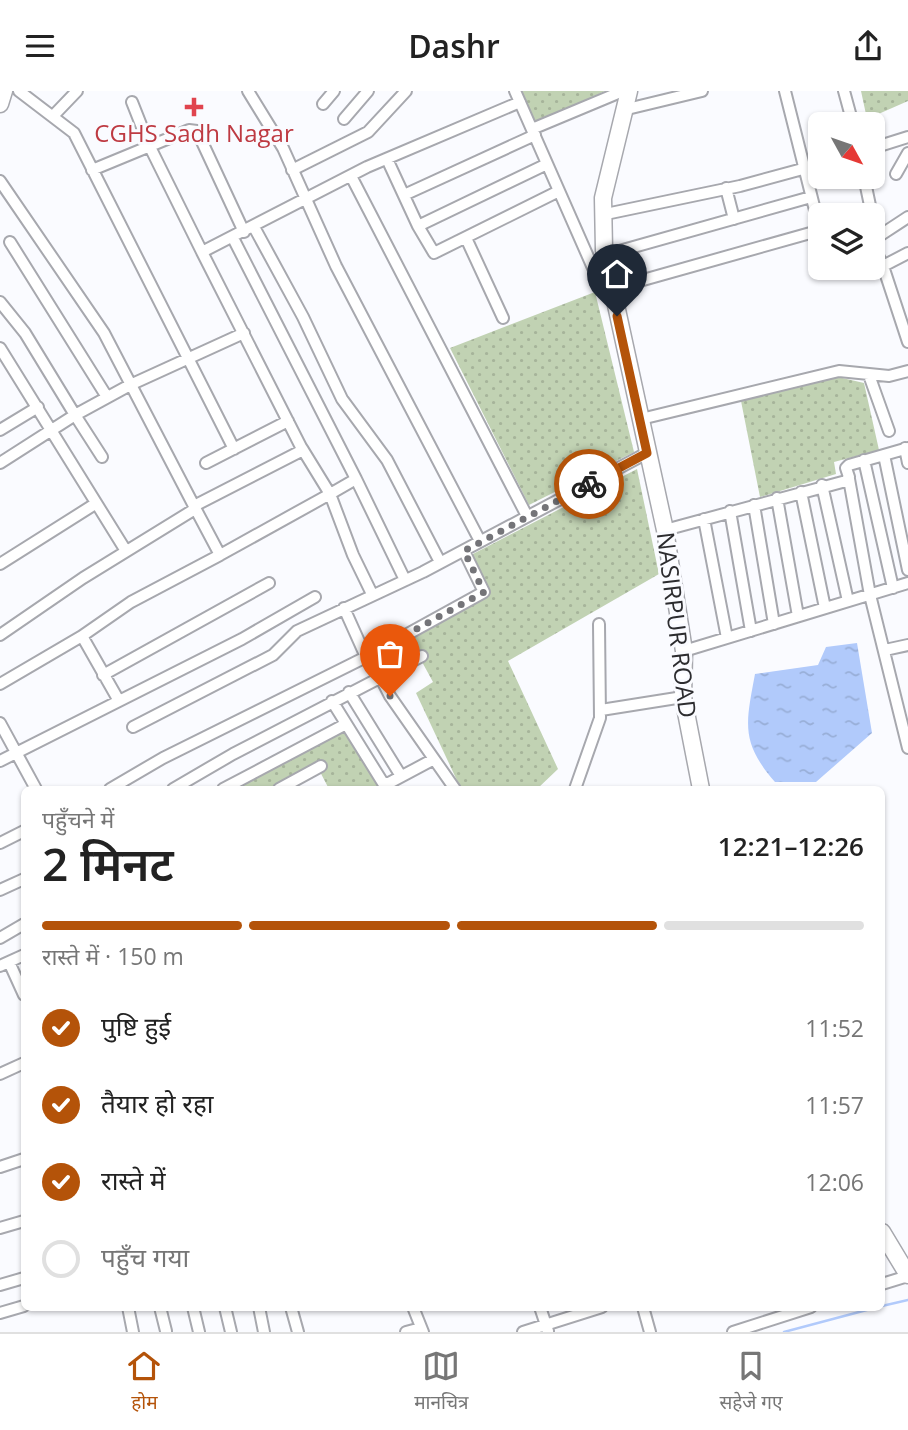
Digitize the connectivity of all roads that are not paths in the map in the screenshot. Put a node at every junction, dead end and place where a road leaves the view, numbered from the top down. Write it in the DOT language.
graph roads {
  1 [pos="4,91"];
  2 [pos="19,91"];
  3 [pos="77,91"];
  4 [pos="248,91"];
  5 [pos="334,91"];
  6 [pos="368,91"];
  7 [pos="406,91"];
  8 [pos="628,91"];
  9 [pos="702,91"];
  10 [pos="785,91"];
  11 [pos="844,91"];
  12 [pos="517,96"];
  13 [pos="132,102"];
  14 [pos="0,104"];
  15 [pos="323,104"];
  16 [pos="623,110"];
  17 [pos="850,112"];
  18 [pos="53,115"];
  19 [pos="344,118"];
  20 [pos="533,132"];
  21 [pos="908,137"];
  22 [pos="886,144"];
  23 [pos="149,145"];
  24 [pos="908,153"];
  25 [pos="387,159"];
  26 [pos="547,164"];
  27 [pos="808,167"];
  28 [pos="803,168"];
  29 [pos="92,170"];
  30 [pos="292,170"];
  31 [pos="896,174"];
  32 [pos="351,176"];
  33 [pos="0,181"];
  34 [pos="726,188"];
  35 [pos="558,191"];
  36 [pos="404,195"];
  37 [pos="811,197"];
  38 [pos="306,200"];
  39 [pos="813,203"];
  40 [pos="601,215"];
  41 [pos="908,217"];
  42 [pos="734,219"];
  43 [pos="418,226"];
  44 [pos="249,229"];
  45 [pos="885,232"];
  46 [pos="808,235"];
  47 [pos="233,238"];
  48 [pos="466,238"];
  49 [pos="10,241"];
  50 [pos="202,252"];
  51 [pos="908,253"];
  52 [pos="605,255"];
  53 [pos="885,265"];
  54 [pos="885,272"];
  55 [pos="611,289"];
  56 [pos="0,302"];
  57 [pos="503,318"];
  58 [pos="244,333"];
  59 [pos="908,342"];
  60 [pos="0,348"];
  61 [pos="187,358"];
  62 [pos="908,371"];
  63 [pos="869,375"];
  64 [pos="131,384"];
  65 [pos="107,397"];
  66 [pos="37,407"];
  67 [pos="75,415"];
  68 [pos="641,419"];
  69 [pos="288,421"];
  70 [pos="0,430"];
  71 [pos="51,430"];
  72 [pos="890,432"];
  73 [pos="906,448"];
  74 [pos="234,449"];
  75 [pos="303,450"];
  76 [pos="647,453"];
  77 [pos="884,454"];
  78 [pos="102,457"];
  79 [pos="864,460"];
  80 [pos="0,463"];
  81 [pos="206,463"];
  82 [pos="908,463"];
  83 [pos="356,479"];
  84 [pos="849,479"];
  85 [pos="822,485"];
  86 [pos="802,492"];
  87 [pos="330,494"];
  88 [pos="777,498"];
  89 [pos="95,504"];
  90 [pos="754,505"];
  91 [pos="195,508"];
  92 [pos="730,511"];
  93 [pos="527,516"];
  94 [pos="704,519"];
  95 [pos="665,530"];
  96 [pos="480,541"];
  97 [pos="126,551"];
  98 [pos="464,551"];
  99 [pos="220,555"];
  100 [pos="440,562"];
  101 [pos="0,564"];
  102 [pos="908,570"];
  103 [pos="405,580"];
  104 [pos="269,583"];
  105 [pos="908,583"];
  106 [pos="893,588"];
  107 [pos="372,594"];
  108 [pos="870,595"];
  109 [pos="315,597"];
  110 [pos="848,601"];
  111 [pos="344,608"];
  112 [pos="825,608"];
  113 [pos="798,617"];
  114 [pos="600,624"];
  115 [pos="774,624"];
  116 [pos="751,631"];
  117 [pos="0,635"];
  118 [pos="82,636"];
  119 [pos="727,638"];
  120 [pos="908,645"];
  121 [pos="885,650"];
  122 [pos="684,651"];
  123 [pos="367,656"];
  124 [pos="422,656"];
  125 [pos="103,675"];
  126 [pos="380,677"];
  127 [pos="0,684"];
  128 [pos="349,692"];
  129 [pos="683,697"];
  130 [pos="118,701"];
  131 [pos="332,701"];
  132 [pos="601,710"];
  133 [pos="0,723"];
  134 [pos="346,724"];
  135 [pos="133,727"];
  136 [pos="908,748"];
  137 [pos="19,753"];
  138 [pos="434,759"];
  139 [pos="0,761"];
  140 [pos="321,766"];
  141 [pos="401,776"];
  142 [pos="35,786"];
  143 [pos="115,786"];
  144 [pos="178,786"];
  145 [pos="238,786"];
  146 [pos="284,786"];
  147 [pos="453,786"];
  148 [pos="576,786"];
  149 [pos="700,786"];
  150 [pos="21,832"];
  151 [pos="0,843"];
  152 [pos="21,880"];
  153 [pos="0,890"];
  154 [pos="21,926"];
  155 [pos="0,938"];
  156 [pos="21,956"];
  157 [pos="5,964"];
  158 [pos="21,990"];
  159 [pos="21,1064"];
  160 [pos="0,1074"];
  161 [pos="21,1160"];
  162 [pos="0,1167"];
  163 [pos="21,1221"];
  164 [pos="1,1224"];
  165 [pos="885,1237"];
  166 [pos="908,1276"];
  167 [pos="21,1279"];
  168 [pos="885,1283"];
  169 [pos="0,1285"];
  170 [pos="21,1307"];
  171 [pos="129,1311"];
  172 [pos="161,1311"];
  173 [pos="194,1311"];
  174 [pos="226,1311"];
  175 [pos="260,1311"];
  176 [pos="292,1311"];
  177 [pos="415,1311"];
  178 [pos="541,1311"];
  179 [pos="588,1311"];
  180 [pos="644,1311"];
  181 [pos="799,1311"];
  182 [pos="0,1313"];
  183 [pos="547,1329"];
  184 [pos="422,1330"];
  185 [pos="133,1332"];
  186 [pos="165,1332"];
  187 [pos="199,1332"];
  188 [pos="231,1332"];
  189 [pos="264,1332"];
  190 [pos="298,1332"];
  191 [pos="406,1332"];
  192 [pos="523,1332"];
  193 [pos="650,1332"];
  194 [pos="733,1332"];
  1 -- 14 [label="street"];
  2 -- 18 [label="street"];
  3 -- 18 [label="street"];
  4 -- 30 [label="street"];
  5 -- 15 [label="street"];
  6 -- 19 [label="street"];
  7 -- 30 [label="street"];
  8 -- 16 [label="street, NASIRPUR ROAD"];
  8 -- 20 [label="street"];
  9 -- 16 [label="street"];
  10 -- 28 [label="street"];
  11 -- 17 [label="street"];
  12 -- 20 [label="street"];
  12 -- 25 [label="street"];
  13 -- 23 [label="street"];
  16 -- 40 [label="street, NASIRPUR ROAD"];
  18 -- 29 [label="street"];
  20 -- 26 [label="street"];
  20 -- 36 [label="street"];
  21 -- 22 [label="street"];
  23 -- 29 [label="street"];
  23 -- 44 [label="street"];
  23 -- 50 [label="street"];
  24 -- 31 [label="street"];
  25 -- 32 [label="street"];
  25 -- 36 [label="street"];
  26 -- 35 [label="street"];
  26 -- 43 [label="street"];
  27 -- 28 [label="street"];
  28 -- 34 [label="street"];
  28 -- 37 [label="street"];
  29 -- 61 [label="street"];
  30 -- 38 [label="street"];
  32 -- 38 [label="street"];
  32 -- 93 [label="street"];
  33 -- 64 [label="street"];
  34 -- 40 [label="street"];
  34 -- 42 [label="street"];
  35 -- 48 [label="street"];
  35 -- 55 [label="street"];
  36 -- 43 [label="street"];
  37 -- 39 [label="street"];
  37 -- 42 [label="street"];
  38 -- 44 [label="street"];
  38 -- 96 [label="street"];
  40 -- 52 [label="street, NASIRPUR ROAD"];
  41 -- 45 [label="street"];
  42 -- 52 [label="street"];
  43 -- 48 [label="street"];
  44 -- 47 [label="street"];
  44 -- 100 [label="street"];
  46 -- 55 [label="street"];
  47 -- 50 [label="street"];
  47 -- 83 [label="street"];
  48 -- 57 [label="street"];
  49 -- 65 [label="street"];
  50 -- 58 [label="street"];
  51 -- 53 [label="street"];
  52 -- 55 [label="street, NASIRPUR ROAD"];
  54 -- 59 [label="street"];
  55 -- 68 [label="street, NASIRPUR ROAD"];
  56 -- 67 [label="street"];
  58 -- 61 [label="street"];
  58 -- 69 [label="street"];
  60 -- 66 [label="street"];
  61 -- 64 [label="street"];
  61 -- 74 [label="street"];
  62 -- 63 [label="street"];
  63 -- 68 [label="street"];
  63 -- 72 [label="street"];
  64 -- 65 [label="street"];
  64 -- 91 [label="street"];
  65 -- 67 [label="street"];
  66 -- 70 [label="street"];
  66 -- 71 [label="street"];
  67 -- 71 [label="street"];
  67 -- 78 [label="street"];
  68 -- 76 [label="street, NASIRPUR ROAD"];
  69 -- 74 [label="street"];
  69 -- 75 [label="street"];
  71 -- 80 [label="street"];
  71 -- 89 [label="street"];
  73 -- 77 [label="street"];
  73 -- 82 [label="street"];
  74 -- 81 [label="street"];
  75 -- 87 [label="street"];
  75 -- 91 [label="street"];
  76 -- 93 [label="street"];
  76 -- 95 [label="street, NASIRPUR ROAD"];
  77 -- 79 [label="street"];
  77 -- 102 [label="street"];
  79 -- 84 [label="street"];
  79 -- 106 [label="street"];
  83 -- 87 [label="street"];
  83 -- 103 [label="street"];
  84 -- 85 [label="street"];
  84 -- 108 [label="street"];
  85 -- 86 [label="street"];
  85 -- 110 [label="street"];
  86 -- 88 [label="street"];
  86 -- 112 [label="street"];
  87 -- 99 [label="street"];
  87 -- 107 [label="street"];
  88 -- 90 [label="street"];
  88 -- 113 [label="street"];
  89 -- 97 [label="street"];
  89 -- 101 [label="street"];
  90 -- 92 [label="street"];
  90 -- 115 [label="street"];
  91 -- 97 [label="street"];
  91 -- 99 [label="street"];
  92 -- 94 [label="street"];
  92 -- 116 [label="street"];
  93 -- 96 [label="street"];
  94 -- 95 [label="street"];
  94 -- 119 [label="street"];
  95 -- 122 [label="street, NASIRPUR ROAD"];
  96 -- 98 [label="street"];
  97 -- 117 [label="street"];
  98 -- 100 [label="street"];
  98 -- 123 [label="street"];
  99 -- 118 [label="street"];
  100 -- 103 [label="street"];
  103 -- 107 [label="street"];
  104 -- 125 [label="street"];
  105 -- 106 [label="street"];
  106 -- 108 [label="street"];
  107 -- 111 [label="street"];
  108 -- 110 [label="street"];
  108 -- 121 [label="street"];
  109 -- 130 [label="street"];
  110 -- 112 [label="street"];
  111 -- 123 [label="street"];
  111 -- 135 [label="street"];
  112 -- 113 [label="street"];
  113 -- 115 [label="street"];
  114 -- 132 [label="street"];
  115 -- 116 [label="street"];
  116 -- 119 [label="street"];
  118 -- 125 [label="street"];
  118 -- 127 [label="street"];
  119 -- 122 [label="street"];
  120 -- 121 [label="street"];
  121 -- 136 [label="street"];
  122 -- 129 [label="street, NASIRPUR ROAD"];
  123 -- 126 [label="street"];
  123 -- 143 [label="street"];
  124 -- 126 [label="street"];
  125 -- 130 [label="street"];
  126 -- 128 [label="street"];
  126 -- 138 [label="street"];
  128 -- 131 [label="street"];
  128 -- 141 [label="street"];
  129 -- 132 [label="street"];
  129 -- 149 [label="street, NASIRPUR ROAD"];
  130 -- 137 [label="street"];
  131 -- 134 [label="street"];
  131 -- 144 [label="street"];
  132 -- 148 [label="street"];
  133 -- 137 [label="street"];
  134 -- 141 [label="street"];
  134 -- 145 [label="street"];
  137 -- 139 [label="street"];
  137 -- 142 [label="street"];
  138 -- 141 [label="street"];
  138 -- 147 [label="street"];
  140 -- 146 [label="street"];
  150 -- 151 [label="street"];
  152 -- 153 [label="street"];
  154 -- 155 [label="street"];
  156 -- 157 [label="street"];
  157 -- 158 [label="street"];
  159 -- 160 [label="street"];
  161 -- 162 [label="street"];
  163 -- 164 [label="street"];
  165 -- 166 [label="street"];
  166 -- 168 [label="street"];
  167 -- 169 [label="street"];
  170 -- 182 [label="street"];
  171 -- 185 [label="street"];
  172 -- 186 [label="street"];
  173 -- 187 [label="street"];
  174 -- 188 [label="street"];
  175 -- 189 [label="street"];
  176 -- 190 [label="street"];
  177 -- 184 [label="street"];
  178 -- 183 [label="street"];
  179 -- 183 [label="street"];
  180 -- 193 [label="street"];
  181 -- 194 [label="street"];
  183 -- 192 [label="street"];
  184 -- 191 [label="street"];
}
